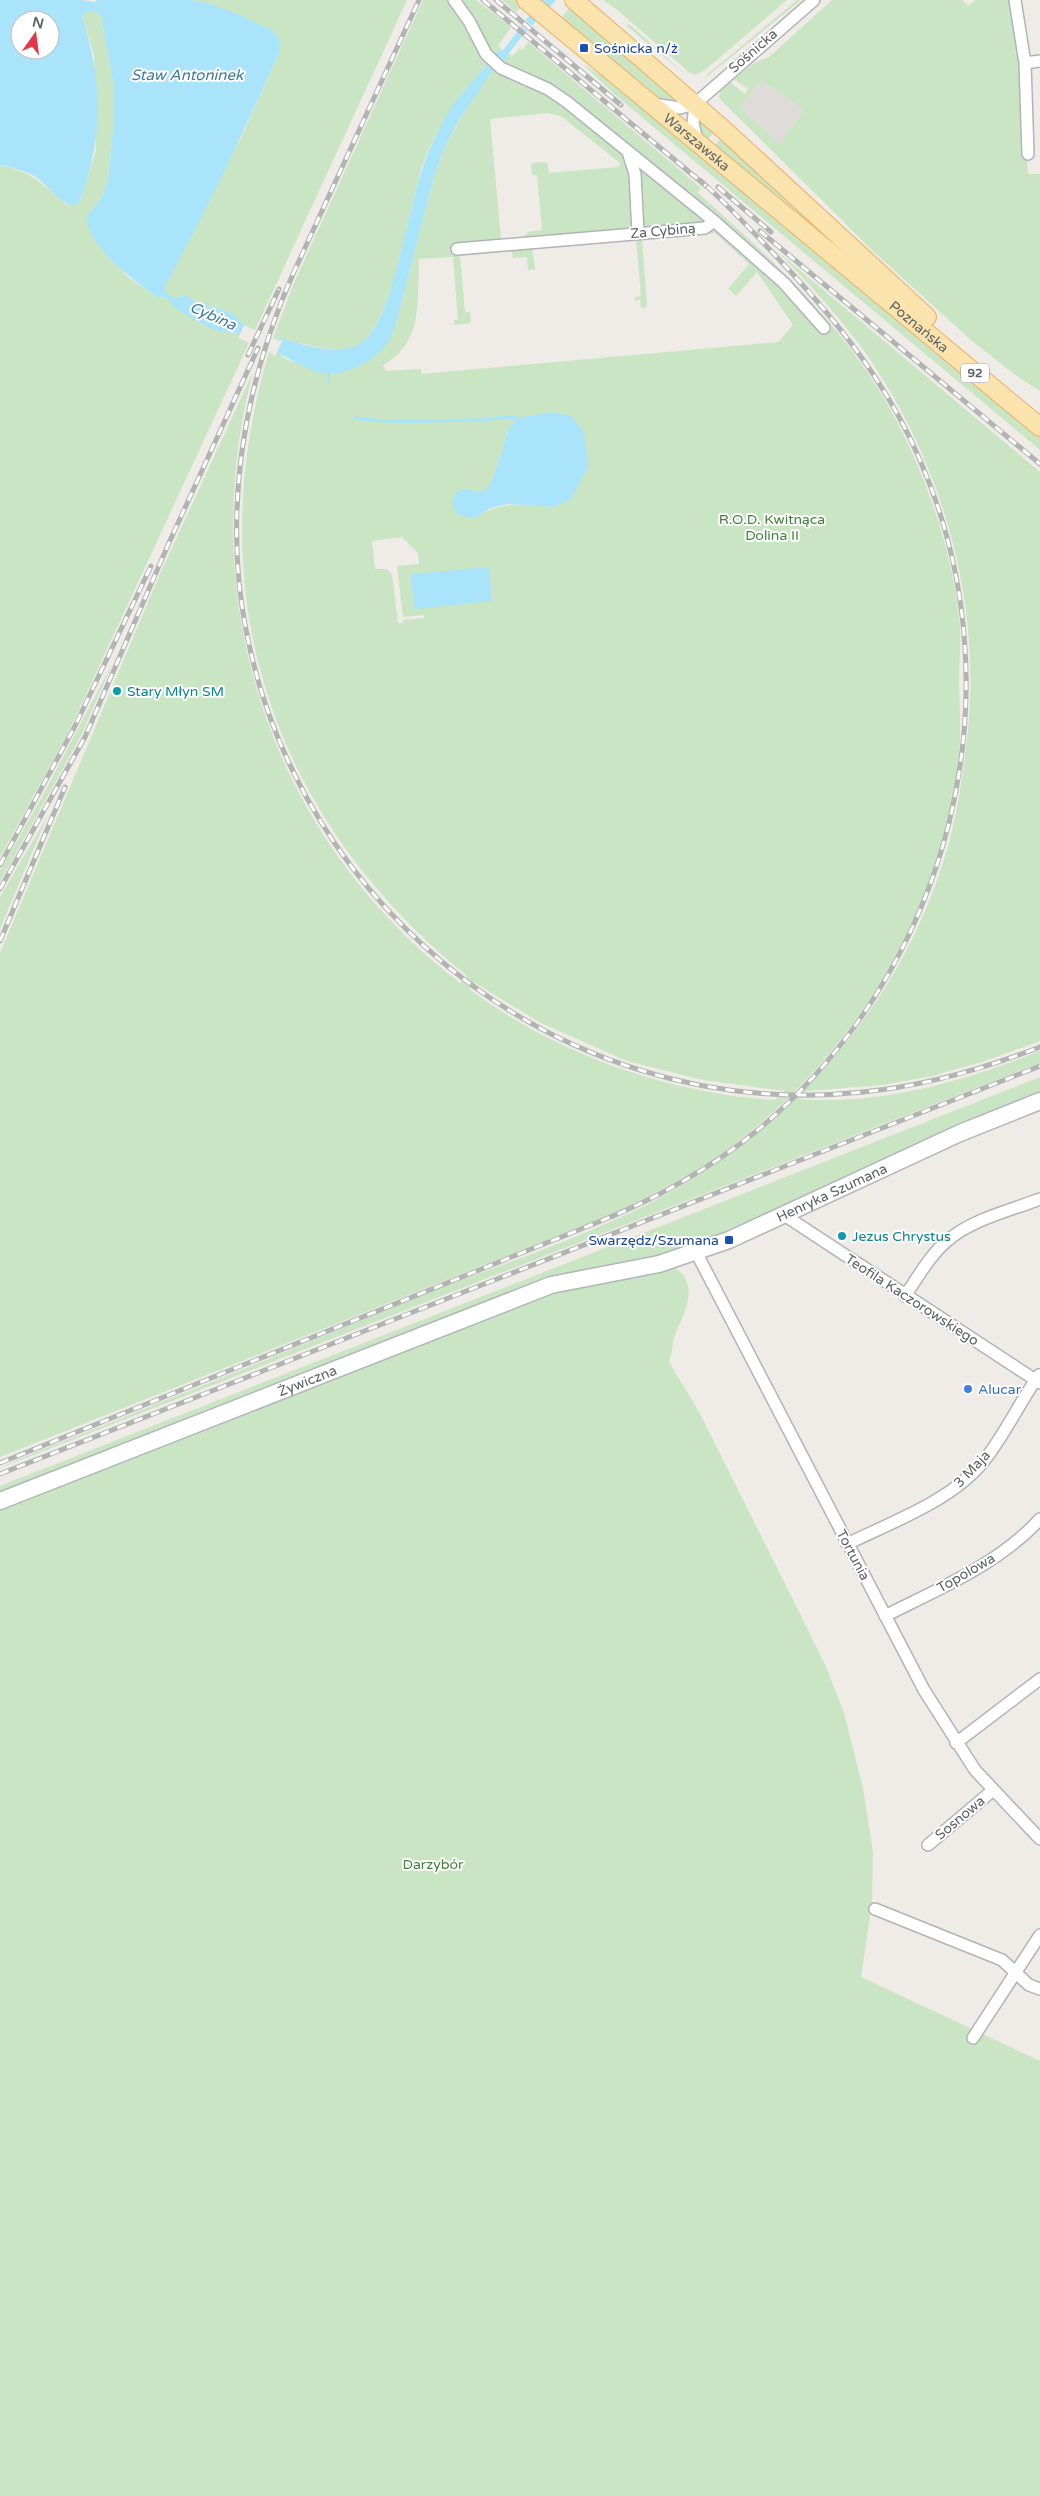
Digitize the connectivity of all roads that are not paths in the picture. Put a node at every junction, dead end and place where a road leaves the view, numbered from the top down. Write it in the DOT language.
graph roads {
  1 [pos="454,0"];
  2 [pos="574,0"];
  3 [pos="814,0"];
  4 [pos="1015,0"];
  5 [pos="527,1"];
  6 [pos="1039,61"];
  7 [pos="1025,63"];
  8 [pos="650,103"];
  9 [pos="695,104"];
  10 [pos="697,142"];
  11 [pos="628,152"];
  12 [pos="1028,154"];
  13 [pos="714,221"];
  14 [pos="638,233"];
  15 [pos="457,249"];
  16 [pos="873,278"];
  17 [pos="824,328"];
  18 [pos="1040,412"];
  19 [pos="1040,427"];
  20 [pos="1040,1100"];
  21 [pos="1040,1200"];
  22 [pos="784,1215"];
  23 [pos="696,1252"];
  24 [pos="618,1272"];
  25 [pos="905,1296"];
  26 [pos="1038,1379"];
  27 [pos="0,1501"];
  28 [pos="1040,1520"];
  29 [pos="847,1544"];
  30 [pos="885,1616"];
  31 [pos="1040,1679"];
  32 [pos="956,1743"];
  33 [pos="992,1791"];
  34 [pos="1040,1839"];
  35 [pos="928,1844"];
  36 [pos="875,1909"];
  37 [pos="1040,1935"];
  38 [pos="1017,1972"];
  39 [pos="1040,1989"];
  40 [pos="973,2038"];
  1 -- 11 [label="street"];
  2 -- 9 [label="main road, Warszawska / 92"];
  3 -- 9 [label="street, Sośnicka"];
  4 -- 7 [label="street"];
  5 -- 8 [label="main road, Warszawska / 92"];
  6 -- 7 [label="street"];
  7 -- 12 [label="street"];
  8 -- 9 [label="street"];
  8 -- 10 [label="main road, Warszawska / 92"];
  9 -- 10 [label="street"];
  9 -- 16 [label="main road, Warszawska / 92"];
  10 -- 16 [label="main road, Warszawska / 92"];
  11 -- 13 [label="street"];
  11 -- 14 [label="street"];
  13 -- 14 [label="street, Za Cybiną"];
  13 -- 17 [label="street, Za Cybiną"];
  14 -- 15 [label="street, Za Cybiną"];
  16 -- 18 [label="main road, Poznańska / 92"];
  16 -- 19 [label="main road, Poznańska / 92"];
  20 -- 22 [label="street, Henryka Szumana"];
  21 -- 25 [label="street"];
  22 -- 23 [label="street, Henryka Szumana"];
  22 -- 25 [label="street, Teofila Kaczorowskiego"];
  23 -- 24 [label="street, Henryka Szumana"];
  23 -- 29 [label="street, Tortunia"];
  24 -- 27 [label="street, Żywiczna"];
  25 -- 26 [label="street, Teofila Kaczorowskiego"];
  26 -- 29 [label="street, 3 Maja"];
  28 -- 30 [label="street, Topolowa"];
  29 -- 30 [label="street, Tortunia"];
  30 -- 32 [label="street, Tortunia"];
  31 -- 32 [label="street"];
  32 -- 33 [label="street, Tortunia"];
  33 -- 34 [label="street, Tortunia"];
  33 -- 35 [label="street, Sosnowa"];
  36 -- 38 [label="street"];
  37 -- 38 [label="street"];
  38 -- 39 [label="street"];
  38 -- 40 [label="street"];
}
